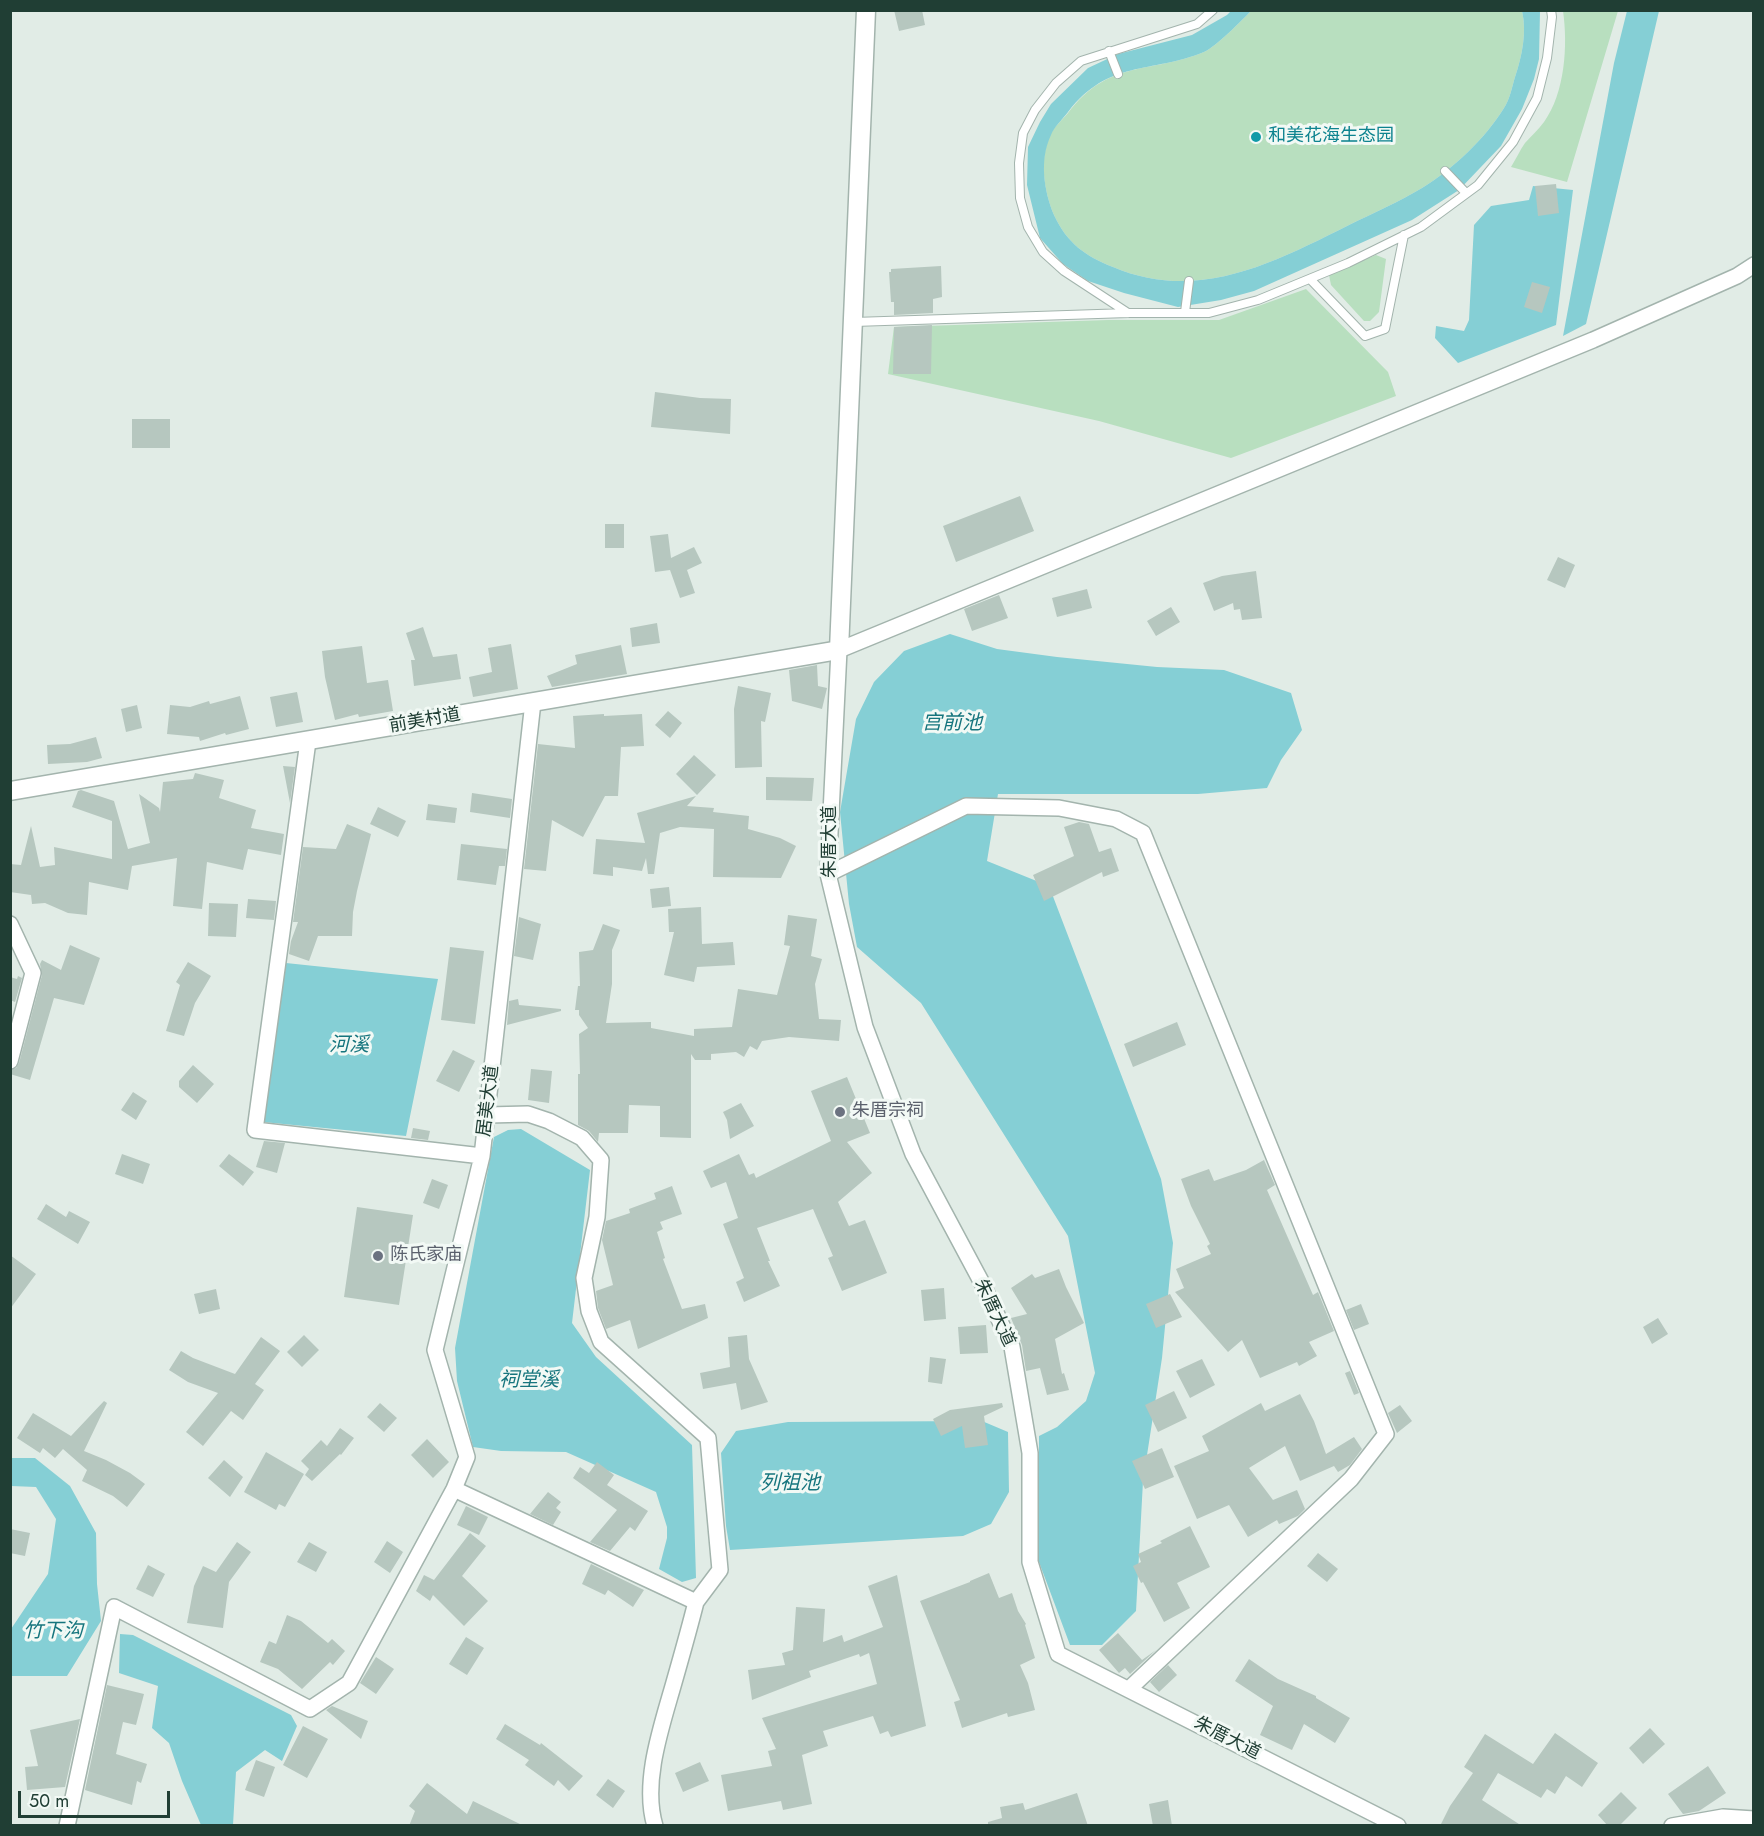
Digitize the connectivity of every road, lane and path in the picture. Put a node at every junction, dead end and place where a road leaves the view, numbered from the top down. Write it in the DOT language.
graph roads {
  1 [pos="866,10"];
  2 [pos="1214,10"];
  3 [pos="1551,10"];
  4 [pos="1109,51"];
  5 [pos="1118,74"];
  6 [pos="1445,171"];
  7 [pos="1466,194"];
  8 [pos="1404,236"];
  9 [pos="1754,265"];
  10 [pos="1310,279"];
  11 [pos="1189,282"];
  12 [pos="1185,312"];
  13 [pos="1128,313"];
  14 [pos="853,322"];
  15 [pos="839,650"];
  16 [pos="533,702"];
  17 [pos="308,741"];
  18 [pos="10,791"];
  19 [pos="828,874"];
  20 [pos="10,924"];
  21 [pos="10,1061"];
  22 [pos="488,1115"];
  23 [pos="482,1156"];
  24 [pos="454,1489"];
  25 [pos="696,1602"];
  26 [pos="1129,1689"];
  27 [pos="1754,1819"];
  28 [pos="67,1826"];
  29 [pos="655,1826"];
  30 [pos="1398,1826"];
  31 [pos="1672,1826"];
  1 -- 14 [label="street"];
  2 -- 4 [label="lane"];
  3 -- 7 [label="lane"];
  4 -- 5 [label="lane"];
  4 -- 13 [label="lane"];
  6 -- 7 [label="lane"];
  7 -- 8 [label="lane"];
  8 -- 10 [label="lane"];
  8 -- 10 [label="lane"];
  9 -- 15 [label="street"];
  10 -- 12 [label="lane"];
  11 -- 12 [label="lane"];
  12 -- 13 [label="lane"];
  13 -- 14 [label="lane"];
  14 -- 15 [label="street"];
  15 -- 16 [label="street, 前美村道"];
  15 -- 19 [label="street, 朱厝大道"];
  16 -- 17 [label="street, 前美村道"];
  16 -- 22 [label="street, 居美大道"];
  17 -- 18 [label="street, 前美村道"];
  17 -- 23 [label="street"];
  19 -- 26 [label="street, 朱厝大道"];
  19 -- 26 [label="street"];
  20 -- 21 [label="street"];
  22 -- 23 [label="street, 居美大道"];
  22 -- 25 [label="street"];
  23 -- 24 [label="street, 居美大道"];
  24 -- 25 [label="street"];
  24 -- 28 [label="street, 居美大道"];
  25 -- 29 [label="street"];
  26 -- 30 [label="street, 朱厝大道"];
  27 -- 31 [label="street"];
}
